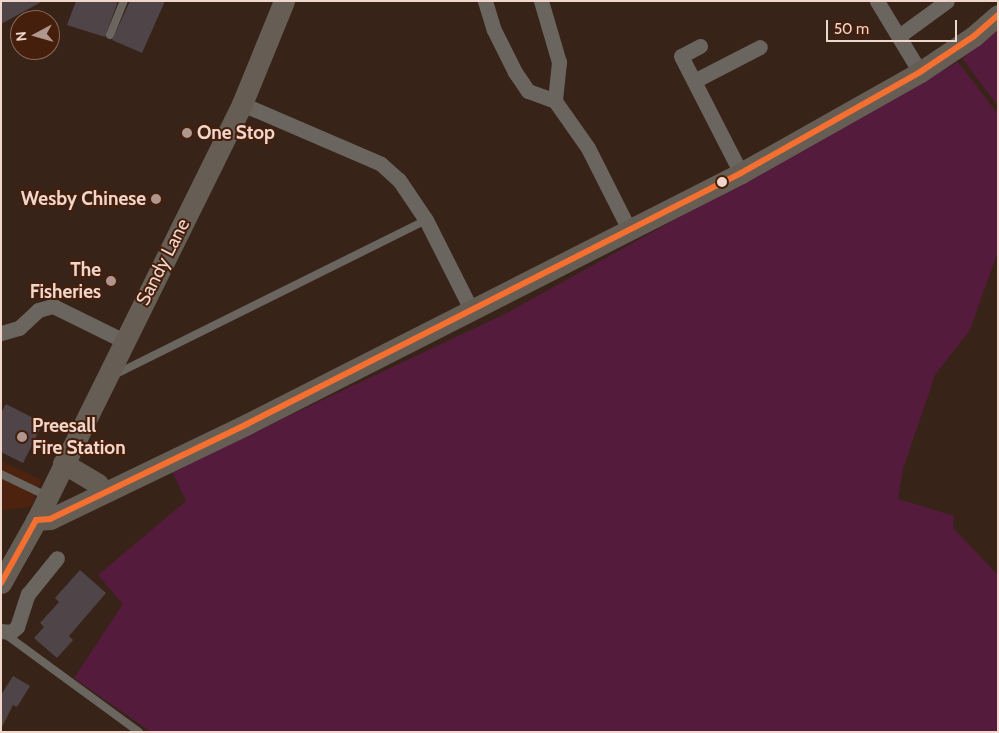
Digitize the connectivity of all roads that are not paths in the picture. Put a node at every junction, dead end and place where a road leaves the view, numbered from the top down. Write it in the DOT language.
graph roads {
  1 [pos="124,1"];
  2 [pos="284,1"];
  3 [pos="485,1"];
  4 [pos="541,1"];
  5 [pos="877,1"];
  6 [pos="947,1"];
  7 [pos="998,15"];
  8 [pos="110,36"];
  9 [pos="898,36"];
  10 [pos="700,46"];
  11 [pos="760,47"];
  12 [pos="920,72"];
  13 [pos="694,81"];
  14 [pos="555,102"];
  15 [pos="242,104"];
  16 [pos="741,173"];
  17 [pos="426,220"];
  18 [pos="630,231"];
  19 [pos="472,311"];
  20 [pos="1,333"];
  21 [pos="122,340"];
  22 [pos="104,380"];
  23 [pos="63,463"];
  24 [pos="1,474"];
  25 [pos="102,493"];
  26 [pos="47,496"];
  27 [pos="36,520"];
  28 [pos="57,558"];
  29 [pos="1,583"];
  30 [pos="2,631"];
  31 [pos="139,732"];
  1 -- 8 [label="lane"];
  2 -- 15 [label="main road, Sandy Lane"];
  3 -- 14 [label="street"];
  4 -- 14 [label="street"];
  5 -- 9 [label="street"];
  6 -- 9 [label="street"];
  7 -- 12 [label="main road"];
  9 -- 12 [label="street"];
  10 -- 13 [label="street"];
  11 -- 13 [label="street"];
  12 -- 16 [label="main road"];
  13 -- 16 [label="street"];
  14 -- 18 [label="street"];
  15 -- 17 [label="street"];
  15 -- 21 [label="main road, Sandy Lane"];
  16 -- 18 [label="main road"];
  17 -- 19 [label="street"];
  17 -- 22 [label="lane"];
  18 -- 19 [label="main road"];
  19 -- 25 [label="main road"];
  20 -- 21 [label="street"];
  21 -- 22 [label="main road, Sandy Lane"];
  22 -- 23 [label="main road, Sandy Lane"];
  23 -- 25 [label="main road"];
  23 -- 26 [label="main road, Sandy Lane"];
  24 -- 26 [label="lane"];
  25 -- 27 [label="main road"];
  26 -- 27 [label="main road, Sandy Lane"];
  27 -- 29 [label="main road, Sandy Lane"];
  28 -- 30 [label="street"];
  30 -- 31 [label="lane"];
}
